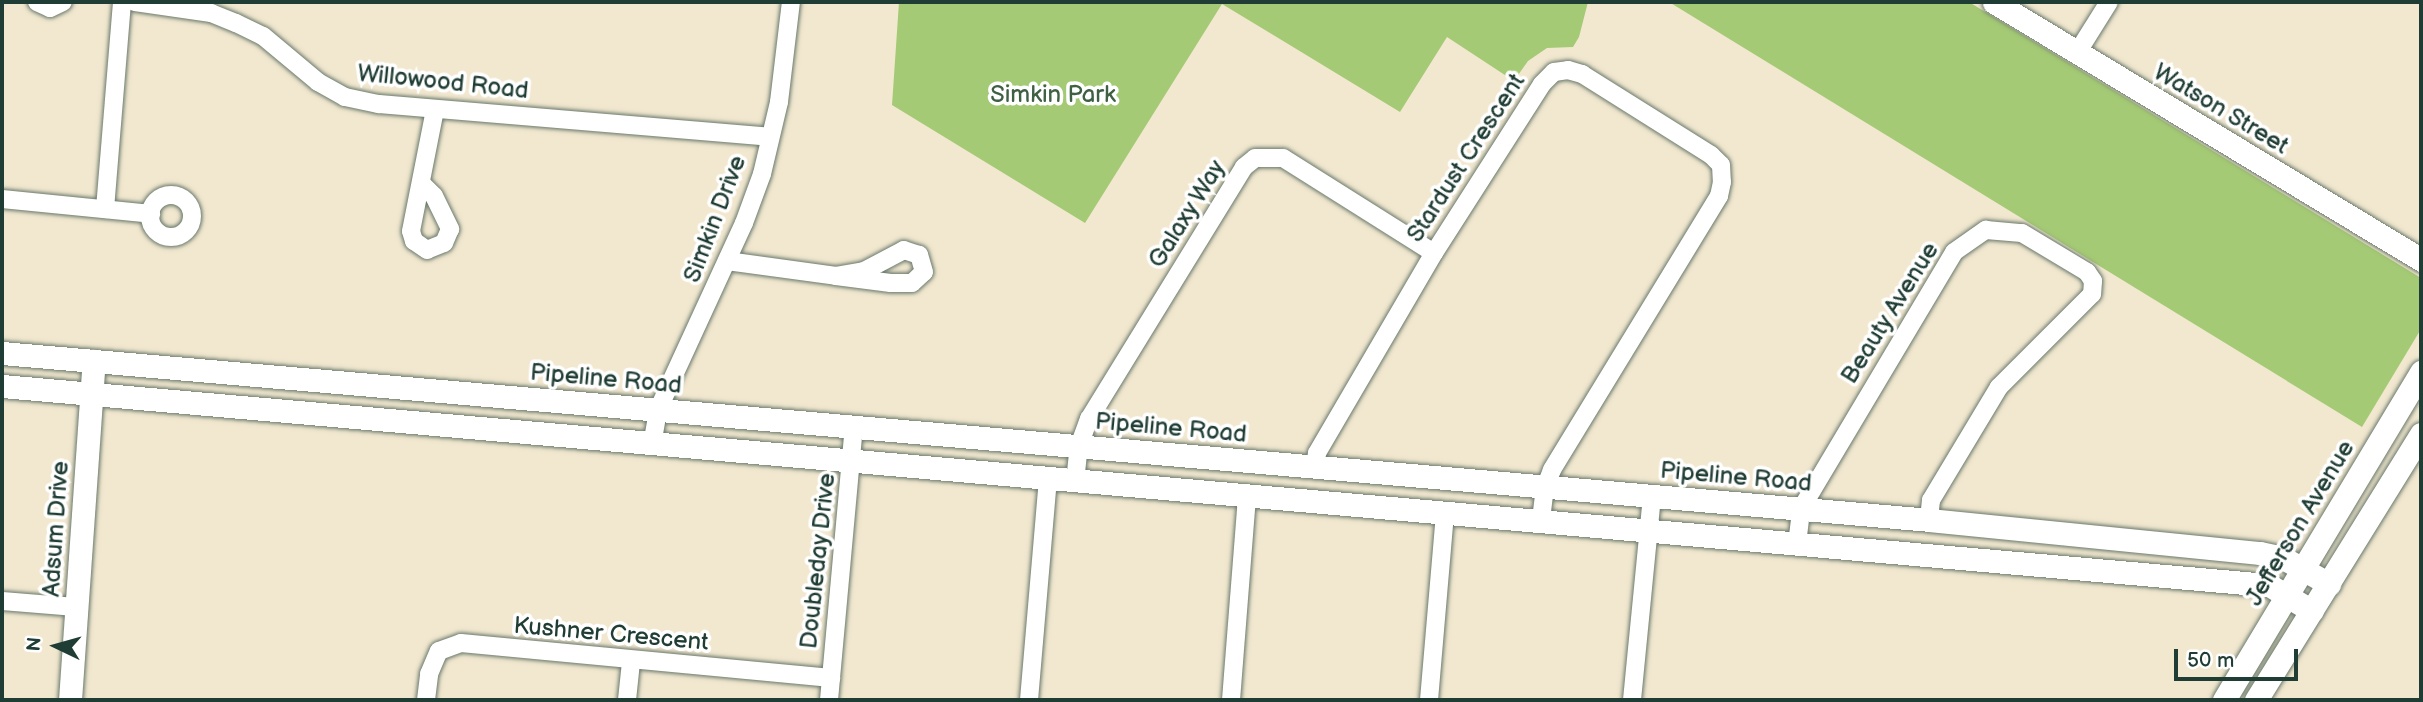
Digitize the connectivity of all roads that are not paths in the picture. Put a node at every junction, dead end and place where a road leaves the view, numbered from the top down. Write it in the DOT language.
graph roads {
  1 [pos="37,2"];
  2 [pos="63,2"];
  3 [pos="122,2"];
  4 [pos="135,2"];
  5 [pos="791,2"];
  6 [pos="1994,2"];
  7 [pos="2109,2"];
  8 [pos="2077,53"];
  9 [pos="435,110"];
  10 [pos="770,137"];
  11 [pos="421,183"];
  12 [pos="2,199"];
  13 [pos="106,209"];
  14 [pos="151,214"];
  15 [pos="1434,253"];
  16 [pos="2421,260"];
  17 [pos="727,261"];
  18 [pos="836,276"];
  19 [pos="2,353"];
  20 [pos="94,361"];
  21 [pos="2421,372"];
  22 [pos="2,386"];
  23 [pos="92,395"];
  24 [pos="658,410"];
  25 [pos="854,427"];
  26 [pos="2421,434"];
  27 [pos="653,445"];
  28 [pos="1079,446"];
  29 [pos="852,463"];
  30 [pos="1315,467"];
  31 [pos="1048,480"];
  32 [pos="1075,482"];
  33 [pos="1545,486"];
  34 [pos="1652,496"];
  35 [pos="1247,497"];
  36 [pos="1801,509"];
  37 [pos="1445,514"];
  38 [pos="1929,520"];
  39 [pos="1541,522"];
  40 [pos="1649,532"];
  41 [pos="1797,544"];
  42 [pos="2302,569"];
  43 [pos="2329,584"];
  44 [pos="2287,596"];
  45 [pos="2,601"];
  46 [pos="76,607"];
  47 [pos="2312,611"];
  48 [pos="631,661"];
  49 [pos="831,678"];
  50 [pos="70,700"];
  51 [pos="426,700"];
  52 [pos="627,700"];
  53 [pos="829,700"];
  54 [pos="1029,700"];
  55 [pos="1231,700"];
  56 [pos="1429,700"];
  57 [pos="1632,700"];
  58 [pos="2224,700"];
  59 [pos="2256,700"];
  1 -- 2 [label="street"];
  3 -- 13 [label="street"];
  4 -- 9 [label="street, Willowood Road"];
  5 -- 10 [label="street, Simkin Drive"];
  6 -- 8 [label="street, Watson Street"];
  7 -- 8 [label="street"];
  8 -- 16 [label="street, Watson Street"];
  9 -- 10 [label="street, Willowood Road"];
  9 -- 11 [label="street"];
  10 -- 17 [label="street, Simkin Drive"];
  12 -- 13 [label="street"];
  13 -- 14 [label="street"];
  15 -- 28 [label="street, Galaxy Way"];
  15 -- 30 [label="street, Stardust Crescent"];
  15 -- 33 [label="street, Stardust Crescent"];
  17 -- 18 [label="street"];
  17 -- 24 [label="street, Simkin Drive"];
  19 -- 20 [label="street, Pipeline Road"];
  20 -- 23 [label="street, Adsum Drive"];
  20 -- 24 [label="street, Pipeline Road"];
  21 -- 42 [label="street, Jefferson Avenue"];
  22 -- 23 [label="street"];
  23 -- 27 [label="street"];
  23 -- 46 [label="street, Adsum Drive"];
  24 -- 25 [label="street, Pipeline Road"];
  24 -- 27 [label="street, Simkin Drive"];
  25 -- 28 [label="street, Pipeline Road"];
  25 -- 29 [label="street, Doubleday Drive"];
  26 -- 43 [label="street"];
  27 -- 29 [label="street"];
  28 -- 30 [label="street, Pipeline Road"];
  28 -- 32 [label="street, Galaxy Way"];
  29 -- 31 [label="street"];
  29 -- 49 [label="street, Doubleday Drive"];
  30 -- 33 [label="street, Pipeline Road"];
  31 -- 32 [label="street"];
  31 -- 54 [label="street"];
  32 -- 35 [label="street"];
  33 -- 34 [label="street, Pipeline Road"];
  33 -- 39 [label="street, Stardust Crescent"];
  34 -- 36 [label="street, Pipeline Road"];
  34 -- 40 [label="street"];
  35 -- 37 [label="street"];
  35 -- 55 [label="street"];
  36 -- 38 [label="street, Pipeline Road"];
  36 -- 38 [label="street, Beauty Avenue"];
  36 -- 41 [label="street, Beauty Avenue"];
  37 -- 39 [label="street"];
  37 -- 56 [label="street"];
  38 -- 42 [label="street, Pipeline Road"];
  39 -- 40 [label="street"];
  40 -- 41 [label="street"];
  40 -- 57 [label="street"];
  41 -- 44 [label="street"];
  42 -- 43 [label="street, Pipeline Road"];
  42 -- 44 [label="street, Jefferson Avenue"];
  43 -- 47 [label="street"];
  44 -- 47 [label="street"];
  44 -- 58 [label="street, Jefferson Avenue"];
  45 -- 46 [label="street"];
  46 -- 50 [label="street, Adsum Drive"];
  47 -- 59 [label="street"];
  48 -- 49 [label="street, Kushner Crescent"];
  48 -- 51 [label="street, Kushner Crescent"];
  48 -- 52 [label="street"];
  49 -- 53 [label="street, Doubleday Drive"];
}
